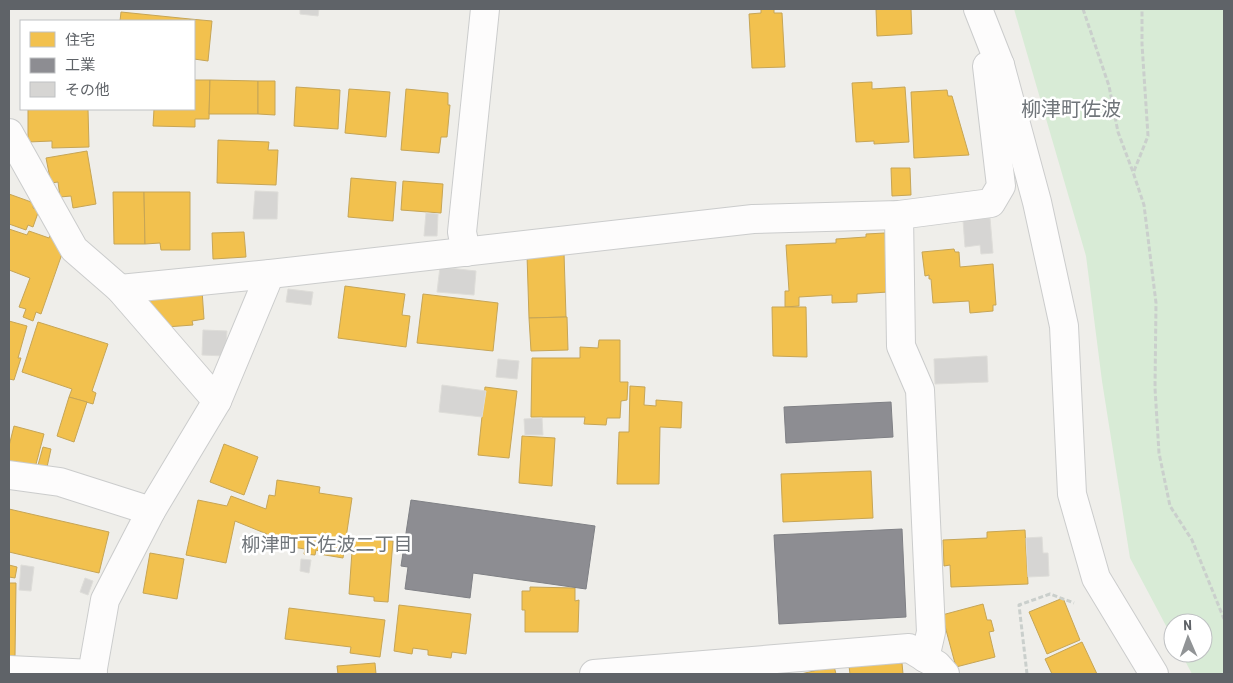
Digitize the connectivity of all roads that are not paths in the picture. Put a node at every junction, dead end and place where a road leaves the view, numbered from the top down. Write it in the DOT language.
graph roads {
  1 [pos="484,9"];
  2 [pos="978,9"];
  3 [pos="1000,65"];
  4 [pos="9,133"];
  5 [pos="899,215"];
  6 [pos="466,252"];
  7 [pos="270,274"];
  8 [pos="120,289"];
  9 [pos="217,402"];
  10 [pos="9,475"];
  11 [pos="151,511"];
  12 [pos="935,666"];
  13 [pos="9,670"];
  14 [pos="92,674"];
  15 [pos="594,674"];
  16 [pos="1154,674"];
  1 -- 6 [label="street"];
  2 -- 3 [label="street"];
  3 -- 5 [label="street"];
  3 -- 16 [label="street"];
  4 -- 8 [label="street"];
  5 -- 6 [label="street"];
  5 -- 12 [label="street"];
  6 -- 7 [label="street"];
  7 -- 8 [label="street"];
  7 -- 9 [label="street"];
  8 -- 9 [label="street"];
  9 -- 11 [label="street"];
  10 -- 11 [label="street"];
  11 -- 14 [label="street"];
  12 -- 15 [label="street"];
  13 -- 14 [label="street"];
}
